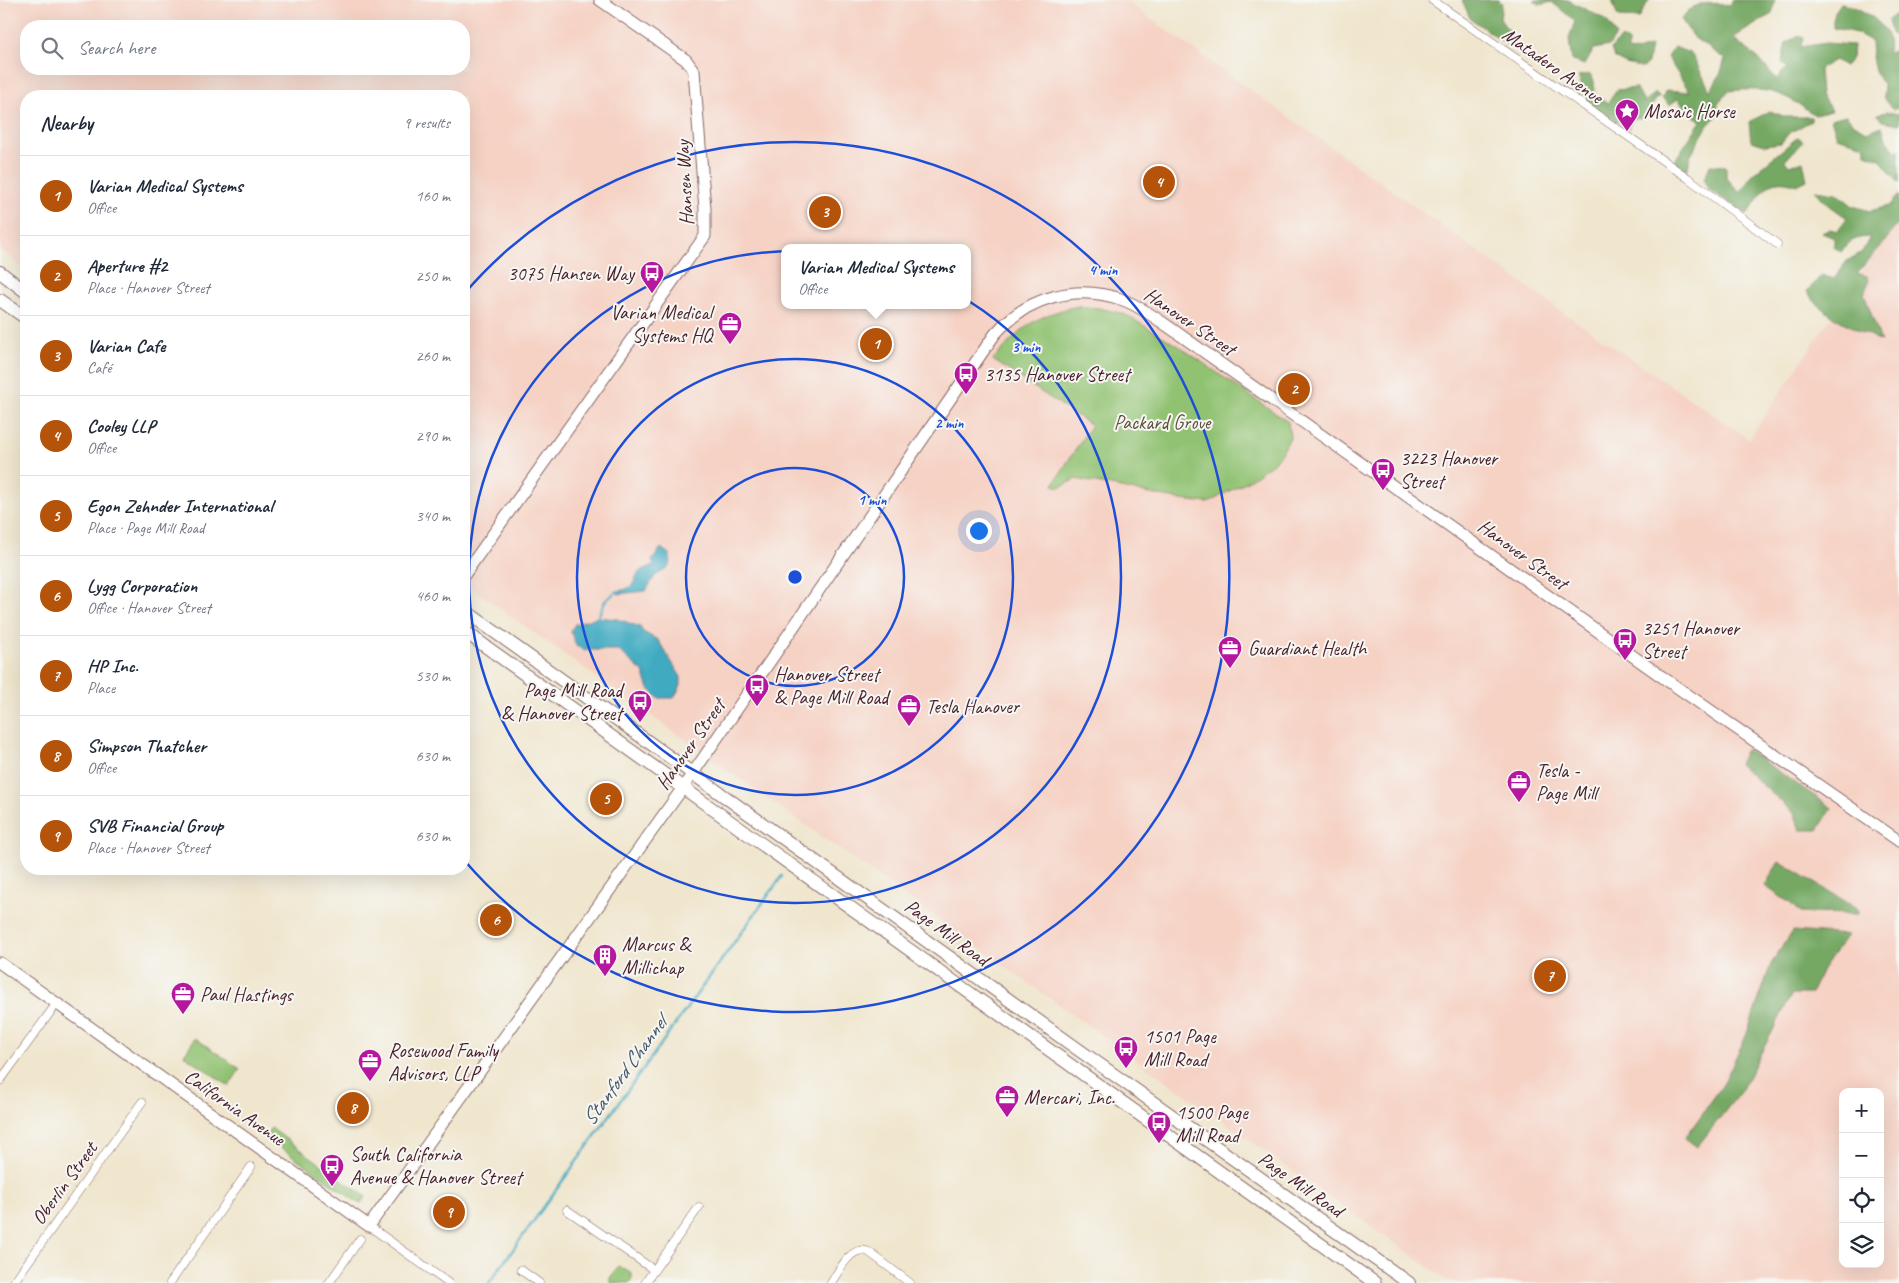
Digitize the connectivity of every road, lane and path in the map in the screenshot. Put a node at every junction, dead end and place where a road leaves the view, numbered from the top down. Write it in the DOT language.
graph roads {
  1 [pos="600,0"];
  2 [pos="1432,0"];
  3 [pos="1778,244"];
  4 [pos="0,272"];
  5 [pos="20,287"];
  6 [pos="0,300"];
  7 [pos="20,314"];
  8 [pos="470,567"];
  9 [pos="470,614"];
  10 [pos="470,635"];
  11 [pos="693,772"];
  12 [pos="682,789"];
  13 [pos="1899,842"];
  14 [pos="0,963"];
  15 [pos="57,1003"];
  16 [pos="1093,1059"];
  17 [pos="1065,1062"];
  18 [pos="0,1081"];
  19 [pos="142,1102"];
  20 [pos="251,1167"];
  21 [pos="699,1207"];
  22 [pos="567,1210"];
  23 [pos="370,1226"];
  24 [pos="360,1239"];
  25 [pos="521,1270"];
  26 [pos="654,1270"];
  27 [pos="13,1283"];
  28 [pos="170,1283"];
  29 [pos="328,1283"];
  30 [pos="448,1283"];
  31 [pos="539,1283"];
  32 [pos="644,1283"];
  33 [pos="831,1283"];
  34 [pos="910,1283"];
  35 [pos="1375,1283"];
  36 [pos="1409,1283"];
  1 -- 8 [label="street, Hansen Way"];
  2 -- 3 [label="street, Matadero Avenue"];
  4 -- 5 [label="main road"];
  6 -- 7 [label="main road"];
  9 -- 11 [label="main road, Page Mill Road"];
  10 -- 12 [label="main road, Page Mill Road"];
  11 -- 12 [label="street, Hanover Street"];
  11 -- 13 [label="street, Hanover Street"];
  11 -- 16 [label="main road, Page Mill Road"];
  12 -- 17 [label="main road, Page Mill Road"];
  12 -- 23 [label="street, Hanover Street"];
  14 -- 15 [label="street, California Avenue"];
  15 -- 18 [label="street"];
  15 -- 23 [label="street, California Avenue"];
  16 -- 17 [label="main road"];
  16 -- 36 [label="main road, Page Mill Road"];
  17 -- 35 [label="main road, Page Mill Road"];
  19 -- 27 [label="street, Oberlin Street"];
  20 -- 28 [label="street"];
  21 -- 26 [label="street"];
  22 -- 26 [label="street"];
  23 -- 30 [label="street, California Avenue"];
  24 -- 29 [label="street"];
  25 -- 31 [label="street"];
  26 -- 32 [label="street"];
  33 -- 34 [label="street"];
}
